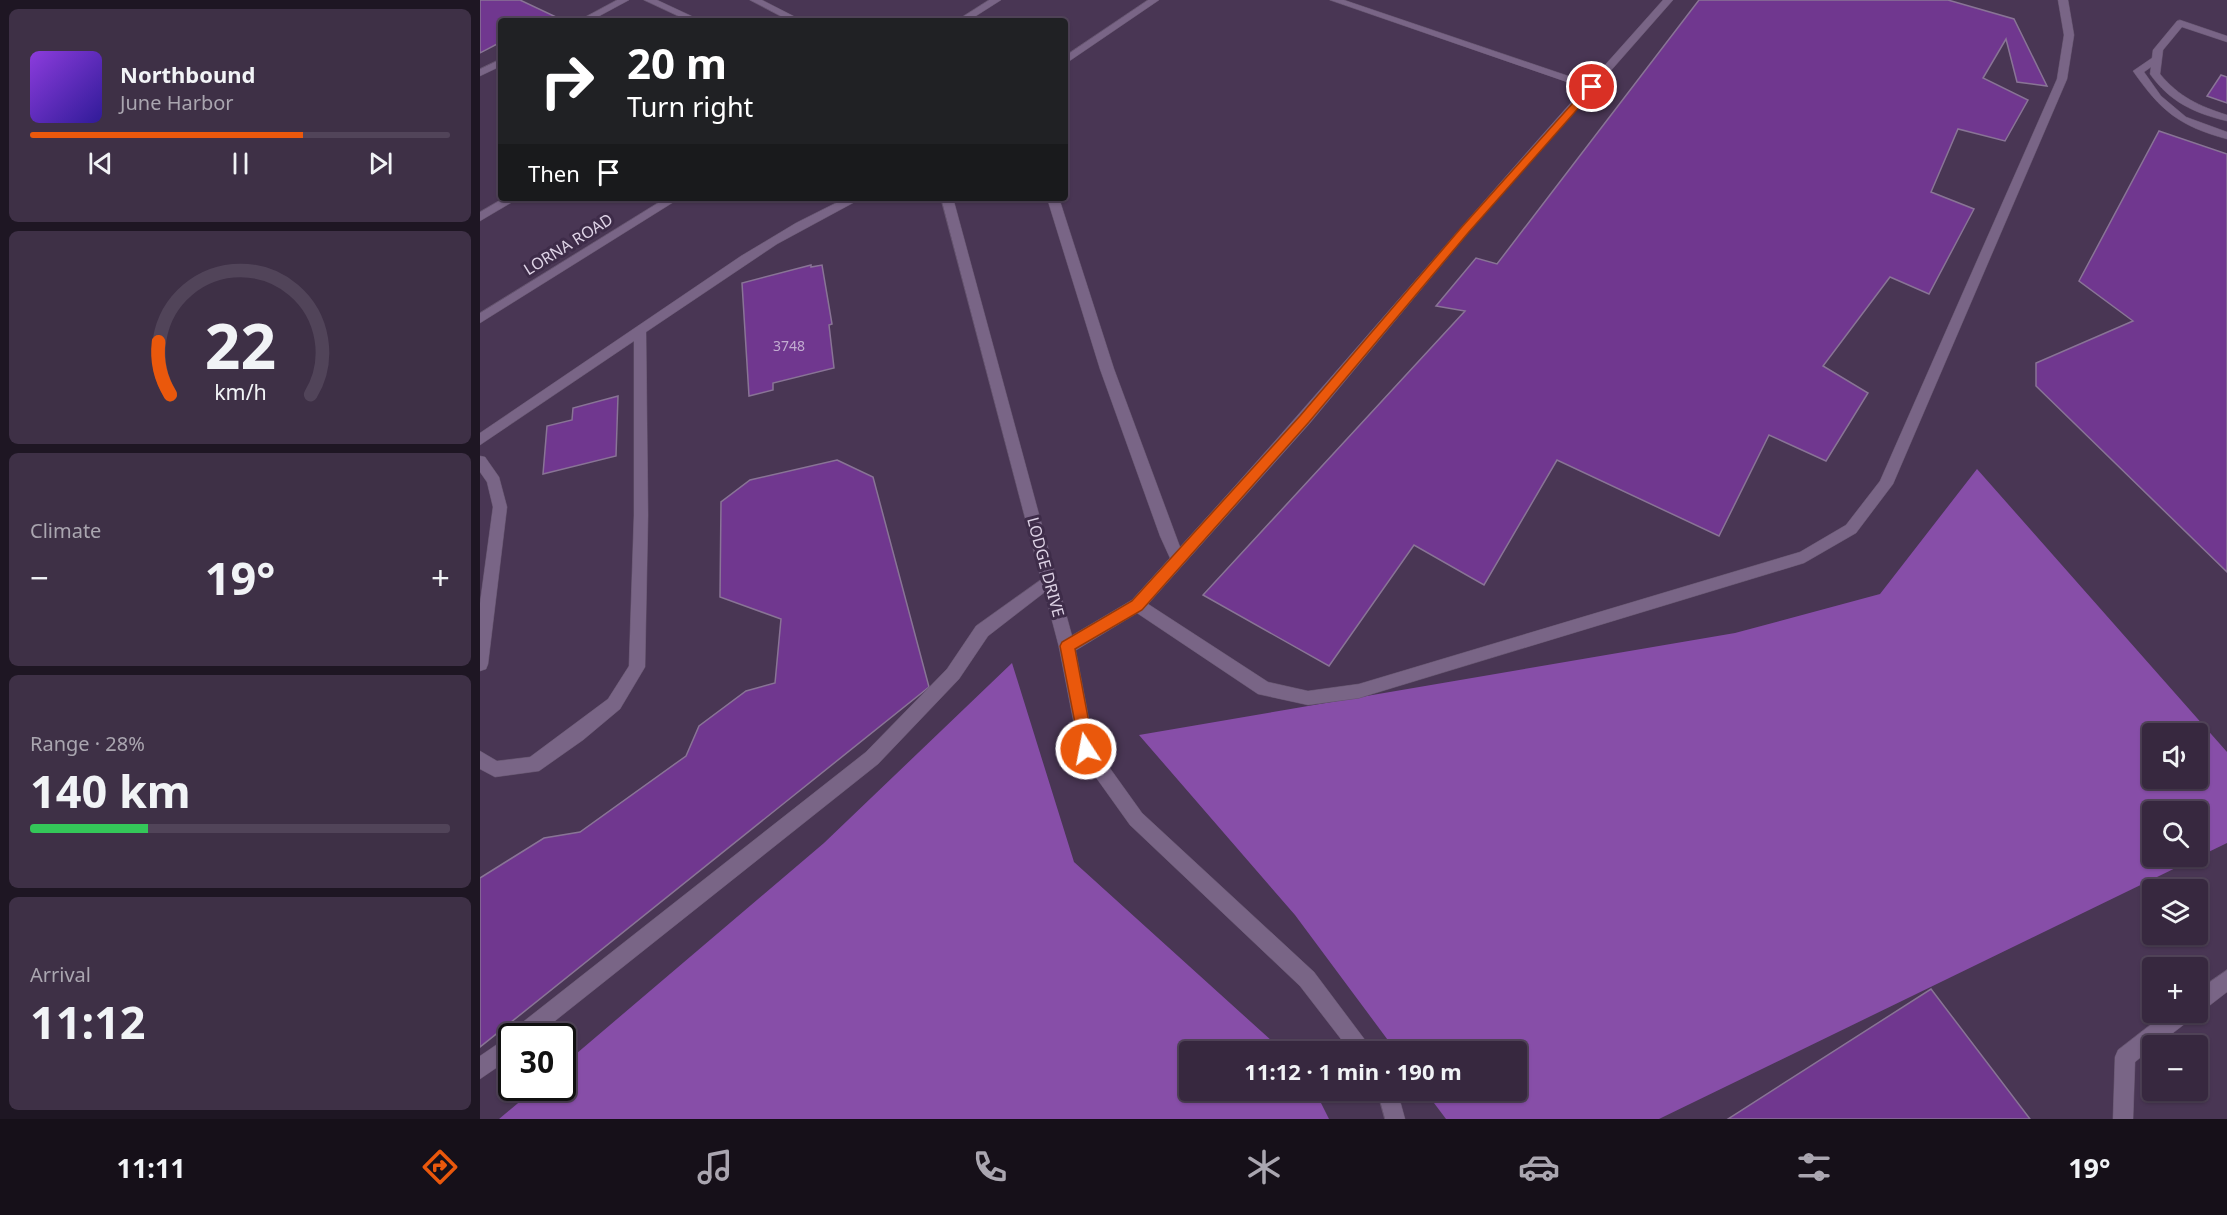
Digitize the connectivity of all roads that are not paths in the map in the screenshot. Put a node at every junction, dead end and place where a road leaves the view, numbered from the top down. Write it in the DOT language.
graph roads {
  1 [pos="624,0"];
  2 [pos="649,0"];
  3 [pos="755,0"];
  4 [pos="996,0"];
  5 [pos="1155,0"];
  6 [pos="1335,0"];
  7 [pos="1668,0"];
  8 [pos="2063,0"];
  9 [pos="589,18"];
  10 [pos="690,18"];
  11 [pos="792,18"];
  12 [pos="966,18"];
  13 [pos="2227,39"];
  14 [pos="2157,58"];
  15 [pos="1068,59"];
  16 [pos="498,64"];
  17 [pos="480,73"];
  18 [pos="1592,87"];
  19 [pos="2227,118"];
  20 [pos="2227,136"];
  21 [pos="508,201"];
  22 [pos="669,201"];
  23 [pos="849,201"];
  24 [pos="948,201"];
  25 [pos="1054,201"];
  26 [pos="480,217"];
  27 [pos="480,319"];
  28 [pos="640,330"];
  29 [pos="480,440"];
  30 [pos="480,461"];
  31 [pos="1178,560"];
  32 [pos="1049,580"];
  33 [pos="1137,605"];
  34 [pos="1067,646"];
  35 [pos="480,664"];
  36 [pos="480,759"];
  37 [pos="2227,980"];
  38 [pos="2208,994"];
  39 [pos="537,1023"];
  40 [pos="2170,1023"];
  41 [pos="1355,1041"];
  42 [pos="498,1055"];
  43 [pos="480,1069"];
  44 [pos="1390,1101"];
  45 [pos="1395,1119"];
  46 [pos="2123,1119"];
  1 -- 9 [label="street"];
  2 -- 10 [label="street"];
  3 -- 11 [label="street"];
  4 -- 12 [label="street"];
  5 -- 15 [label="street"];
  6 -- 18 [label="street"];
  7 -- 18 [label="street"];
  8 -- 33 [label="street"];
  13 -- 14 [label="street"];
  14 -- 19 [label="street"];
  14 -- 20 [label="street"];
  16 -- 17 [label="street"];
  18 -- 31 [label="street"];
  21 -- 26 [label="street"];
  22 -- 27 [label="street, LORNA ROAD"];
  23 -- 28 [label="street"];
  24 -- 32 [label="street, LODGE DRIVE"];
  25 -- 31 [label="street"];
  28 -- 29 [label="street"];
  28 -- 36 [label="street"];
  30 -- 35 [label="street"];
  31 -- 33 [label="street"];
  32 -- 34 [label="street, LODGE DRIVE"];
  32 -- 39 [label="street"];
  33 -- 34 [label="street"];
  34 -- 41 [label="street, LODGE DRIVE"];
  37 -- 38 [label="street"];
  40 -- 46 [label="street"];
  42 -- 43 [label="street"];
  44 -- 45 [label="street"];
}
